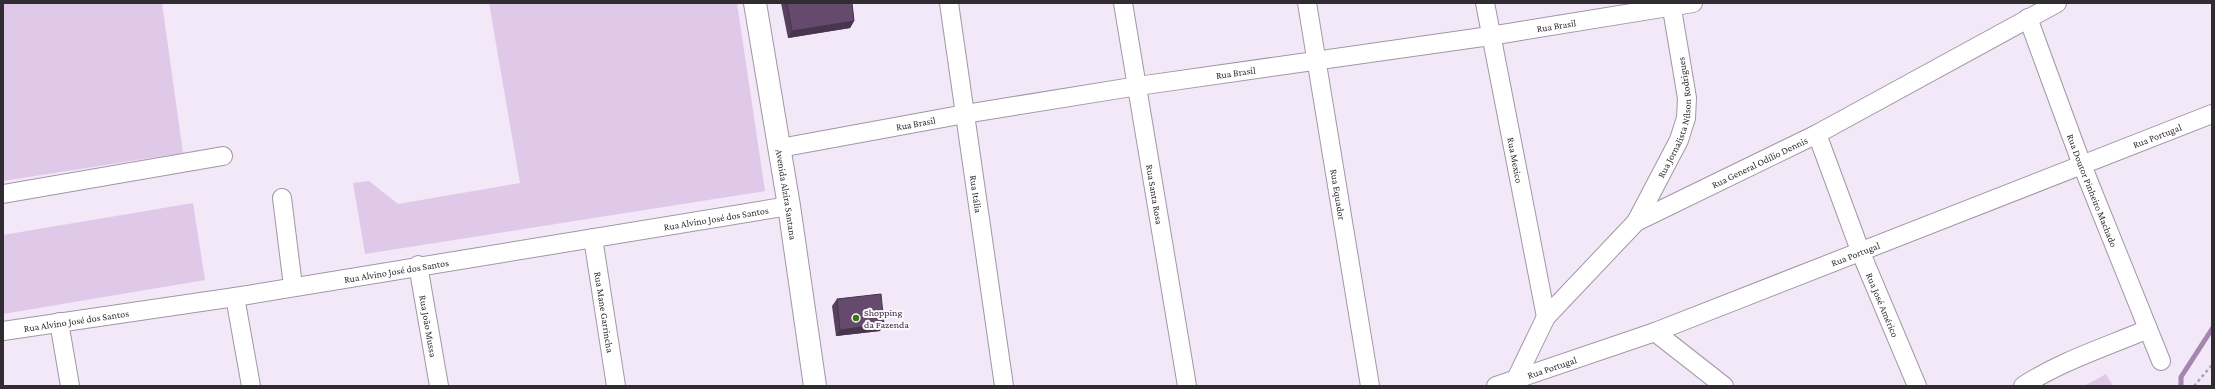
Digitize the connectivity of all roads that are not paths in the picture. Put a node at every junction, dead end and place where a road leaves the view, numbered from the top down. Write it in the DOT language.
graph roads {
  1 [pos="754,3"];
  2 [pos="949,3"];
  3 [pos="1123,3"];
  4 [pos="1307,3"];
  5 [pos="1485,3"];
  6 [pos="1693,3"];
  7 [pos="2057,3"];
  8 [pos="1672,5"];
  9 [pos="2028,18"];
  10 [pos="1490,36"];
  11 [pos="1316,61"];
  12 [pos="1138,86"];
  13 [pos="965,114"];
  14 [pos="2212,114"];
  15 [pos="1817,134"];
  16 [pos="780,148"];
  17 [pos="223,156"];
  18 [pos="2082,165"];
  19 [pos="3,194"];
  20 [pos="282,198"];
  21 [pos="789,206"];
  22 [pos="1636,222"];
  23 [pos="593,238"];
  24 [pos="1861,253"];
  25 [pos="418,265"];
  26 [pos="293,286"];
  27 [pos="235,296"];
  28 [pos="1546,317"];
  29 [pos="59,322"];
  30 [pos="2148,329"];
  31 [pos="3,331"];
  32 [pos="1655,332"];
  33 [pos="2161,361"];
  34 [pos="1516,379"];
  35 [pos="70,386"];
  36 [pos="251,386"];
  37 [pos="439,386"];
  38 [pos="616,386"];
  39 [pos="816,386"];
  40 [pos="1004,386"];
  41 [pos="1187,386"];
  42 [pos="1370,386"];
  43 [pos="1496,386"];
  44 [pos="1724,386"];
  45 [pos="1917,386"];
  46 [pos="2023,386"];
  1 -- 16 [label="main road, Avenida Alzira Santana"];
  2 -- 13 [label="street, Rua Itália"];
  3 -- 12 [label="street, Rua Santa Rosa"];
  4 -- 11 [label="street, Rua Equador"];
  5 -- 10 [label="street, Rua Mexico"];
  6 -- 8 [label="street, Rua Brasil"];
  7 -- 9 [label="street, Rua General Odílio Dennis"];
  8 -- 10 [label="street, Rua Brasil"];
  8 -- 22 [label="street, Rua Jornalista Nílson Rodrigues"];
  9 -- 15 [label="street, Rua General Odílio Dennis"];
  9 -- 18 [label="street, Rua Doutor Pinheiro Machado"];
  10 -- 11 [label="street, Rua Brasil"];
  10 -- 28 [label="street, Rua Mexico"];
  11 -- 12 [label="street, Rua Brasil"];
  11 -- 42 [label="street, Rua Equador"];
  12 -- 13 [label="street, Rua Brasil"];
  12 -- 41 [label="street, Rua Santa Rosa"];
  13 -- 16 [label="street, Rua Brasil"];
  13 -- 40 [label="street, Rua Itália"];
  14 -- 18 [label="street, Rua Portugal"];
  15 -- 22 [label="street, Rua General Odílio Dennis"];
  15 -- 24 [label="street, Rua José Américo"];
  16 -- 21 [label="main road, Avenida Alzira Santana"];
  17 -- 19 [label="street"];
  18 -- 24 [label="street, Rua Portugal"];
  18 -- 30 [label="street, Rua Doutor Pinheiro Machado"];
  20 -- 26 [label="street"];
  21 -- 23 [label="street, Rua Alvino José dos Santos"];
  21 -- 39 [label="main road, Avenida Alzira Santana"];
  22 -- 28 [label="street, Rua General Odílio Dennis"];
  23 -- 25 [label="street, Rua Alvino José dos Santos"];
  23 -- 38 [label="street, Rua Mane Garrincha"];
  24 -- 32 [label="street, Rua Portugal"];
  24 -- 45 [label="street, Rua José Américo"];
  25 -- 26 [label="street, Rua Alvino José dos Santos"];
  25 -- 37 [label="street, Rua João Mussa"];
  26 -- 27 [label="street, Rua Alvino José dos Santos"];
  27 -- 29 [label="street, Rua Alvino José dos Santos"];
  27 -- 36 [label="street"];
  28 -- 34 [label="street, Rua General Odílio Dennis"];
  29 -- 31 [label="street, Rua Alvino José dos Santos"];
  29 -- 35 [label="street"];
  30 -- 33 [label="street, Rua Doutor Pinheiro Machado"];
  30 -- 46 [label="street"];
  32 -- 34 [label="street, Rua Portugal"];
  32 -- 44 [label="street"];
  34 -- 43 [label="street, Rua Portugal"];
}
